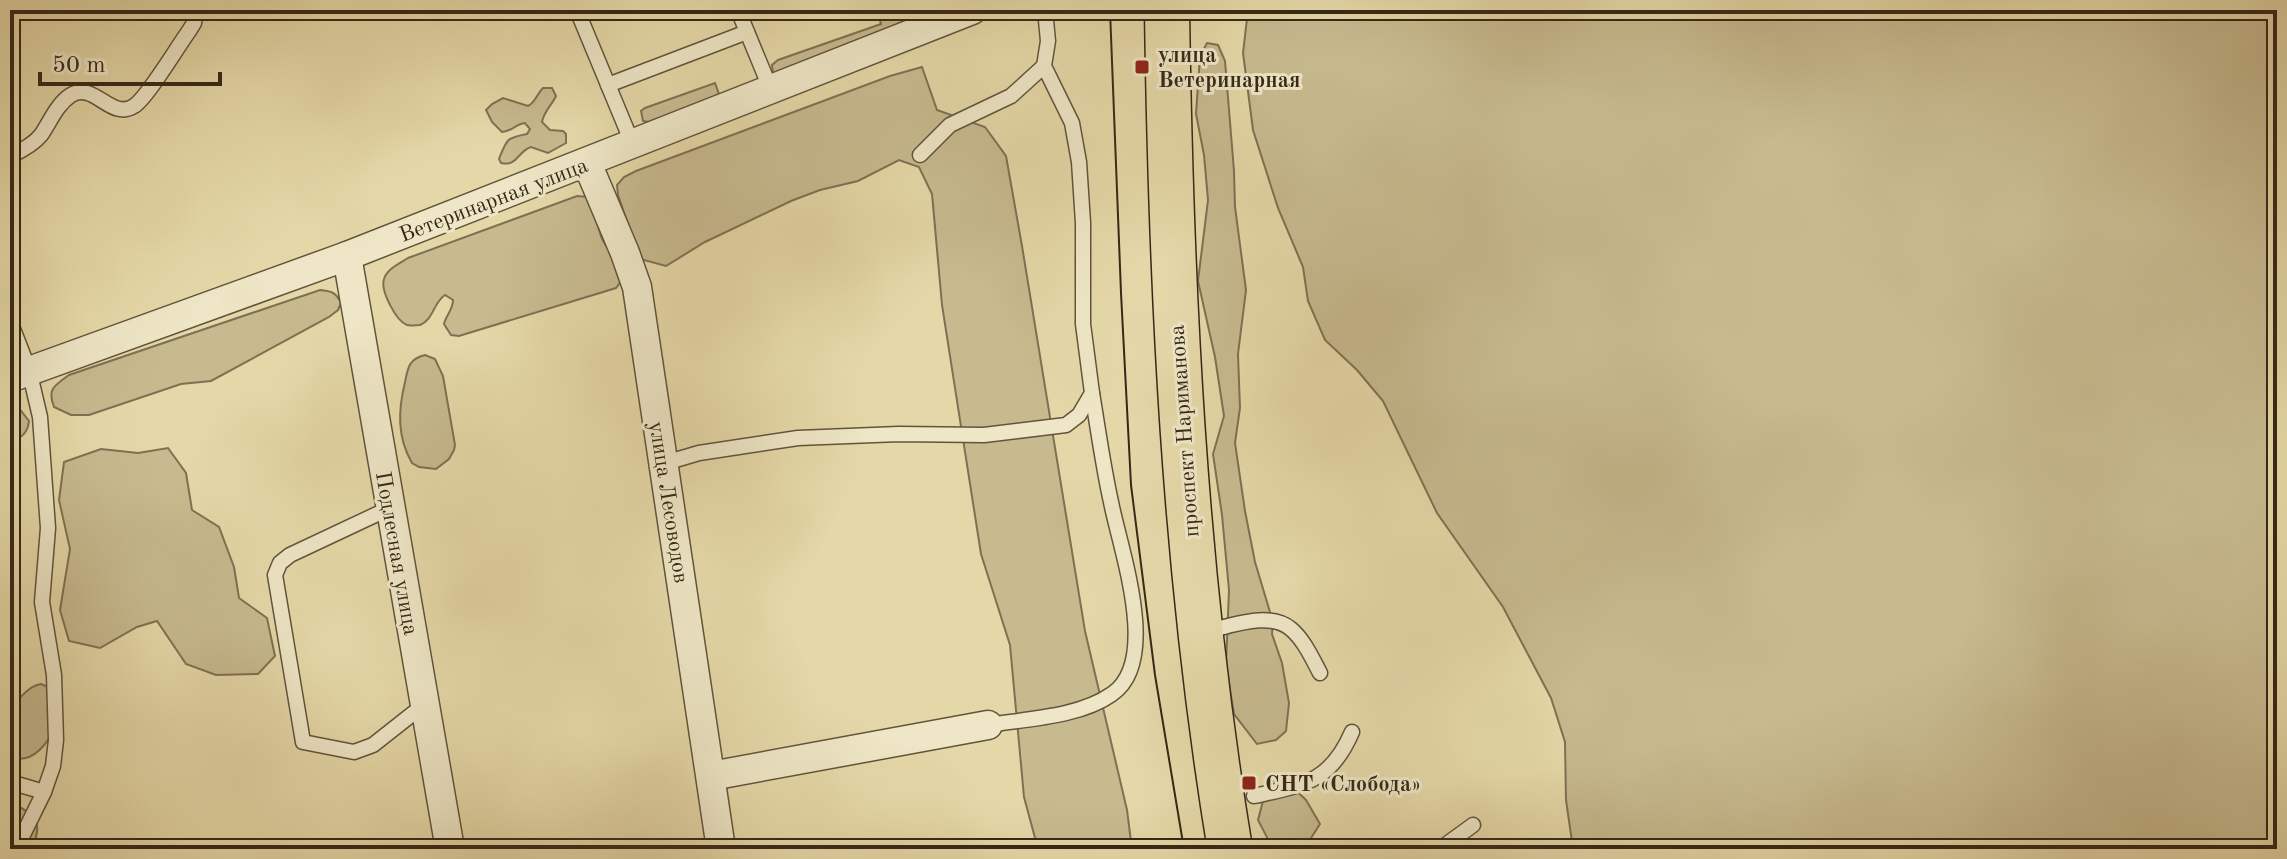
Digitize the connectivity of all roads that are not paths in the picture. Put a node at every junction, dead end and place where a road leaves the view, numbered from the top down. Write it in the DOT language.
graph roads {
  1 [pos="196,10"];
  2 [pos="577,10"];
  3 [pos="738,10"];
  4 [pos="972,10"];
  5 [pos="1045,10"];
  6 [pos="1167,10"];
  7 [pos="926,20"];
  8 [pos="747,32"];
  9 [pos="1044,66"];
  10 [pos="608,85"];
  11 [pos="771,90"];
  12 [pos="633,145"];
  13 [pos="920,155"];
  14 [pos="10,156"];
  15 [pos="587,163"];
  16 [pos="347,256"];
  17 [pos="10,321"];
  18 [pos="19,374"];
  19 [pos="1092,393"];
  20 [pos="665,463"];
  21 [pos="390,508"];
  22 [pos="1199,633"];
  23 [pos="1320,673"];
  24 [pos="425,703"];
  25 [pos="988,725"];
  26 [pos="1352,732"];
  27 [pos="711,776"];
  28 [pos="10,782"];
  29 [pos="44,792"];
  30 [pos="1254,796"];
  31 [pos="1473,825"];
  32 [pos="16,849"];
  33 [pos="450,849"];
  34 [pos="721,849"];
  35 [pos="1230,849"];
  36 [pos="1440,849"];
  1 -- 14 [label="lane"];
  2 -- 10 [label="lane"];
  3 -- 8 [label="lane"];
  4 -- 7 [label="street, Ветеринарная улица"];
  5 -- 9 [label="lane"];
  6 -- 22 [label="main road, проспект Нариманова"];
  7 -- 11 [label="street, Ветеринарная улица"];
  8 -- 10 [label="lane"];
  8 -- 11 [label="lane"];
  9 -- 13 [label="lane"];
  9 -- 19 [label="lane"];
  10 -- 12 [label="lane"];
  11 -- 12 [label="street, Ветеринарная улица"];
  12 -- 15 [label="street, Ветеринарная улица"];
  15 -- 16 [label="street, Ветеринарная улица"];
  15 -- 20 [label="street, улица Лесоводов"];
  16 -- 18 [label="street, Ветеринарная улица"];
  16 -- 21 [label="street, Подлесная улица"];
  17 -- 18 [label="lane"];
  18 -- 29 [label="lane"];
  19 -- 20 [label="lane"];
  19 -- 25 [label="lane"];
  20 -- 27 [label="street, улица Лесоводов"];
  21 -- 24 [label="street, Подлесная улица"];
  21 -- 24 [label="lane"];
  22 -- 23 [label="lane"];
  22 -- 35 [label="main road, проспект Нариманова"];
  24 -- 33 [label="street, Подлесная улица"];
  25 -- 27 [label="street"];
  26 -- 30 [label="lane"];
  27 -- 34 [label="street, улица Лесоводов"];
  28 -- 29 [label="lane"];
  29 -- 32 [label="lane"];
  31 -- 36 [label="lane"];
}
